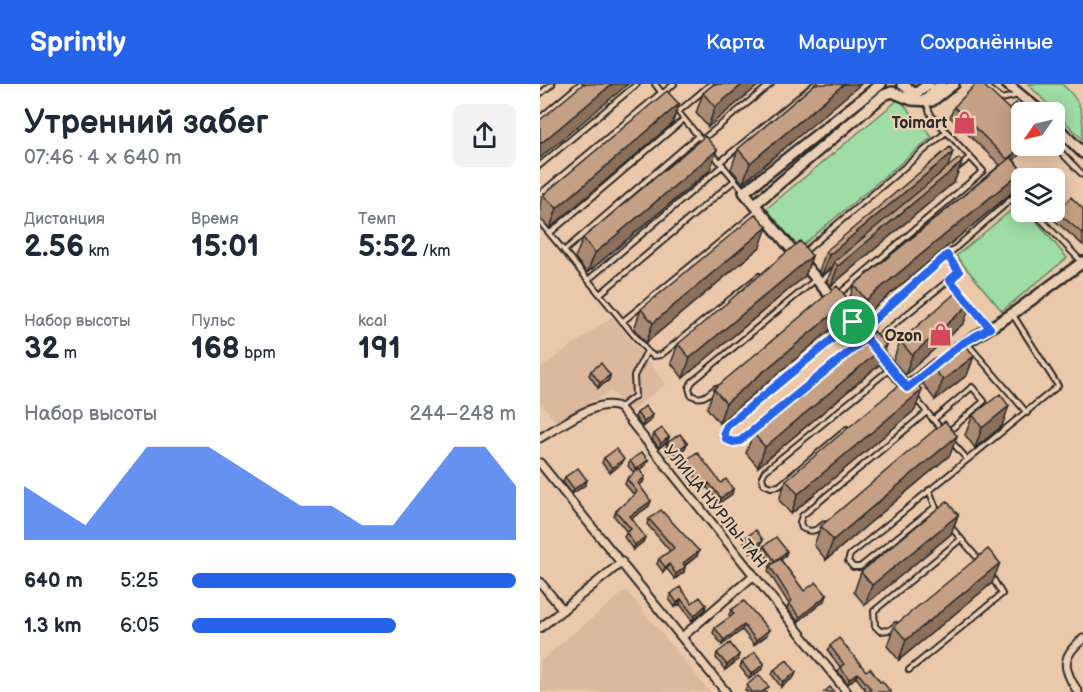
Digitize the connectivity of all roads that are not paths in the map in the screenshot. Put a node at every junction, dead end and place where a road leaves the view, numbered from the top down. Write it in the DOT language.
graph roads {
  1 [pos="552,84"];
  2 [pos="580,84"];
  3 [pos="637,84"];
  4 [pos="655,84"];
  5 [pos="674,84"];
  6 [pos="711,84"];
  7 [pos="771,84"];
  8 [pos="815,84"];
  9 [pos="881,84"];
  10 [pos="902,84"];
  11 [pos="929,84"];
  12 [pos="941,84"];
  13 [pos="954,84"];
  14 [pos="983,84"];
  15 [pos="1007,84"];
  16 [pos="662,93"];
  17 [pos="540,94"];
  18 [pos="1020,95"];
  19 [pos="925,101"];
  20 [pos="1029,102"];
  21 [pos="678,112"];
  22 [pos="540,118"];
  23 [pos="684,119"];
  24 [pos="946,132"];
  25 [pos="698,136"];
  26 [pos="1065,136"];
  27 [pos="702,140"];
  28 [pos="1083,153"];
  29 [pos="1065,156"];
  30 [pos="969,158"];
  31 [pos="721,164"];
  32 [pos="540,165"];
  33 [pos="952,172"];
  34 [pos="1083,175"];
  35 [pos="735,180"];
  36 [pos="744,192"];
  37 [pos="540,194"];
  38 [pos="1011,199"];
  39 [pos="757,207"];
  40 [pos="540,222"];
  41 [pos="1044,222"];
  42 [pos="549,233"];
  43 [pos="564,251"];
  44 [pos="795,253"];
  45 [pos="947,255"];
  46 [pos="783,256"];
  47 [pos="1083,262"];
  48 [pos="837,268"];
  49 [pos="766,270"];
  50 [pos="588,280"];
  51 [pos="818,280"];
  52 [pos="950,280"];
  53 [pos="600,294"];
  54 [pos="831,297"];
  55 [pos="820,302"];
  56 [pos="1012,314"];
  57 [pos="622,322"];
  58 [pos="853,322"];
  59 [pos="990,328"];
  60 [pos="865,338"];
  61 [pos="966,342"];
  62 [pos="646,351"];
  63 [pos="891,368"];
  64 [pos="723,382"];
  65 [pos="905,385"];
  66 [pos="894,390"];
  67 [pos="620,408"];
  68 [pos="927,412"];
  69 [pos="1027,413"];
  70 [pos="933,420"];
  71 [pos="849,427"];
  72 [pos="940,428"];
  73 [pos="945,434"];
  74 [pos="931,435"];
  75 [pos="540,438"];
  76 [pos="967,459"];
  77 [pos="540,463"];
  78 [pos="929,490"];
  79 [pos="935,507"];
  80 [pos="941,515"];
  81 [pos="825,523"];
  82 [pos="948,523"];
  83 [pos="961,538"];
  84 [pos="979,559"];
  85 [pos="622,562"];
  86 [pos="970,566"];
  87 [pos="984,566"];
  88 [pos="990,573"];
  89 [pos="754,575"];
  90 [pos="540,582"];
  91 [pos="563,610"];
  92 [pos="899,623"];
  93 [pos="540,628"];
  94 [pos="682,637"];
  95 [pos="1083,639"];
  96 [pos="909,670"];
  97 [pos="726,692"];
  98 [pos="847,692"];
  99 [pos="1078,692"];
  1 -- 17 [label="lane"];
  2 -- 22 [label="lane"];
  3 -- 32 [label="lane"];
  4 -- 16 [label="lane"];
  5 -- 16 [label="lane"];
  6 -- 21 [label="lane"];
  7 -- 27 [label="lane"];
  8 -- 31 [label="lane"];
  9 -- 36 [label="street"];
  10 -- 11 [label="street"];
  12 -- 19 [label="street"];
  13 -- 19 [label="street"];
  14 -- 18 [label="lane"];
  15 -- 18 [label="street"];
  16 -- 21 [label="lane"];
  16 -- 37 [label="lane"];
  18 -- 20 [label="street"];
  19 -- 24 [label="lane"];
  19 -- 39 [label="street"];
  21 -- 23 [label="lane"];
  23 -- 25 [label="lane"];
  23 -- 42 [label="lane"];
  24 -- 30 [label="lane"];
  24 -- 44 [label="lane"];
  25 -- 27 [label="lane"];
  25 -- 43 [label="lane"];
  26 -- 28 [label="street"];
  27 -- 31 [label="lane"];
  29 -- 34 [label="lane"];
  30 -- 33 [label="lane"];
  30 -- 54 [label="lane"];
  31 -- 35 [label="lane"];
  31 -- 50 [label="lane"];
  35 -- 36 [label="lane"];
  35 -- 53 [label="lane"];
  36 -- 39 [label="street"];
  38 -- 45 [label="lane"];
  39 -- 44 [label="street"];
  39 -- 57 [label="lane"];
  40 -- 42 [label="lane"];
  41 -- 47 [label="lane"];
  42 -- 43 [label="lane"];
  43 -- 50 [label="lane"];
  44 -- 46 [label="lane"];
  44 -- 51 [label="street"];
  45 -- 52 [label="lane"];
  45 -- 60 [label="lane"];
  47 -- 56 [label="street"];
  48 -- 51 [label="lane"];
  49 -- 62 [label="lane"];
  50 -- 53 [label="lane"];
  51 -- 54 [label="street"];
  51 -- 64 [label="lane"];
  52 -- 59 [label="lane"];
  52 -- 60 [label="lane"];
  53 -- 57 [label="lane"];
  54 -- 55 [label="lane"];
  54 -- 58 [label="street"];
  56 -- 59 [label="street"];
  56 -- 69 [label="lane"];
  57 -- 62 [label="lane"];
  58 -- 60 [label="street"];
  58 -- 60 [label="lane"];
  59 -- 61 [label="street"];
  60 -- 63 [label="street"];
  61 -- 65 [label="street"];
  61 -- 69 [label="lane"];
  62 -- 67 [label="lane"];
  63 -- 65 [label="street"];
  63 -- 71 [label="lane"];
  65 -- 66 [label="lane"];
  65 -- 68 [label="lane"];
  67 -- 75 [label="street"];
  67 -- 89 [label="street, УЛИЦА НУРЛЫ-ТАН"];
  68 -- 70 [label="lane"];
  68 -- 81 [label="lane"];
  69 -- 76 [label="lane"];
  70 -- 72 [label="lane"];
  70 -- 73 [label="lane"];
  72 -- 73 [label="lane"];
  72 -- 74 [label="lane"];
  73 -- 76 [label="lane"];
  76 -- 78 [label="lane"];
  77 -- 85 [label="street"];
  78 -- 79 [label="lane"];
  78 -- 79 [label="lane"];
  79 -- 80 [label="lane"];
  82 -- 83 [label="lane"];
  83 -- 84 [label="lane"];
  83 -- 92 [label="lane"];
  84 -- 86 [label="lane"];
  84 -- 87 [label="lane"];
  85 -- 91 [label="street"];
  85 -- 94 [label="street"];
  88 -- 96 [label="lane"];
  89 -- 94 [label="street"];
  89 -- 98 [label="street, УЛИЦА НУРЛЫ-ТАН"];
  90 -- 91 [label="street"];
  91 -- 93 [label="street"];
  94 -- 97 [label="street"];
  95 -- 99 [label="street"];
}
